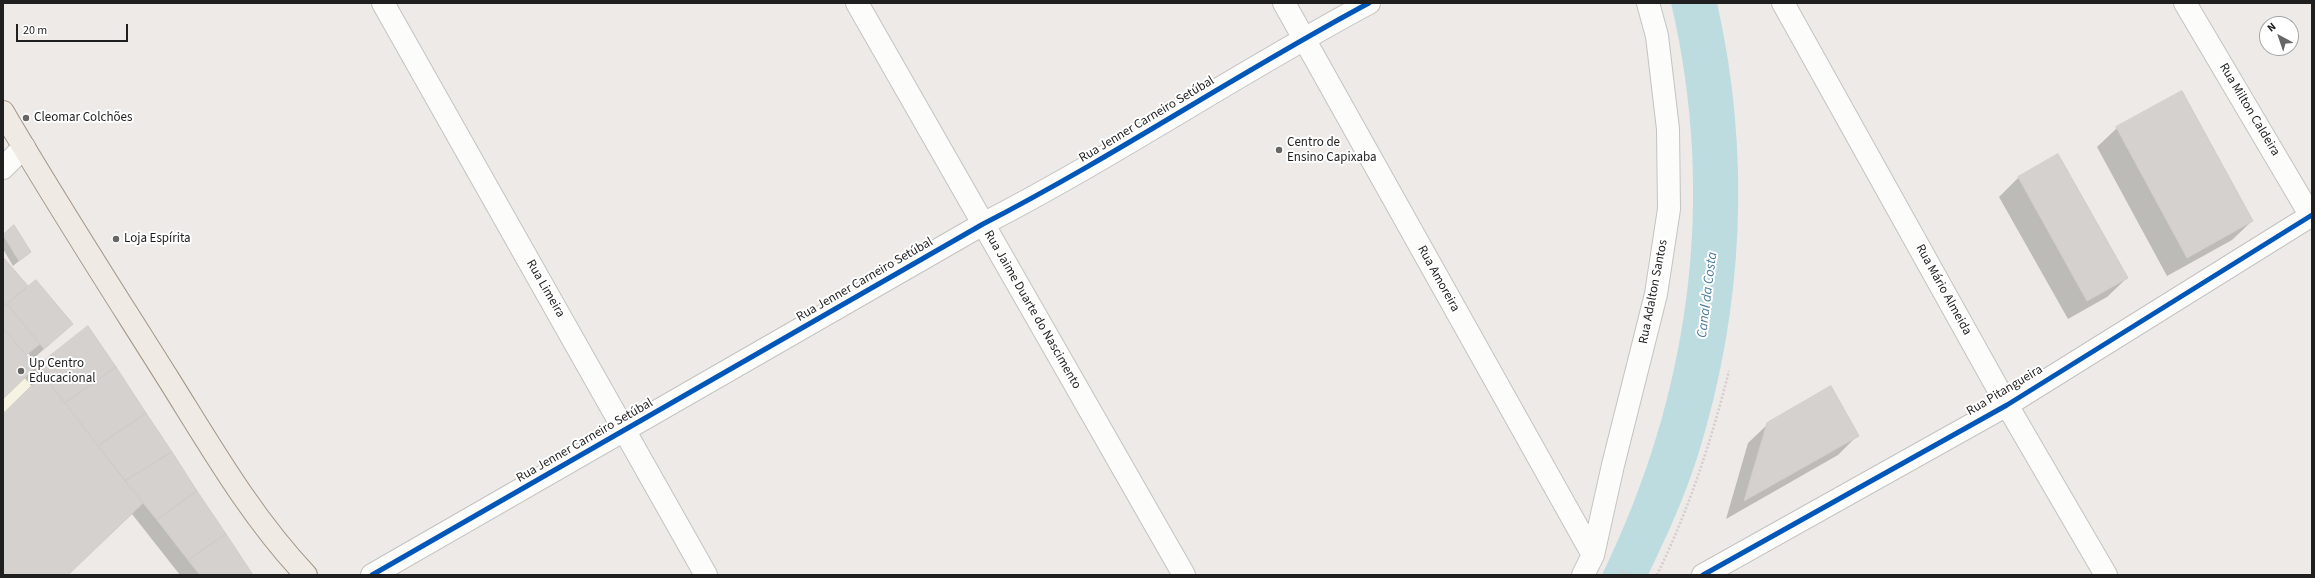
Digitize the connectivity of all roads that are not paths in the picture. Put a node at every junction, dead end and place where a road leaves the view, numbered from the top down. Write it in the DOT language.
graph roads {
  1 [pos="383,3"];
  2 [pos="857,3"];
  3 [pos="1284,3"];
  4 [pos="1369,3"];
  5 [pos="1648,3"];
  6 [pos="1783,3"];
  7 [pos="2185,3"];
  8 [pos="1304,38"];
  9 [pos="3,112"];
  10 [pos="24,147"];
  11 [pos="3,168"];
  12 [pos="2312,216"];
  13 [pos="983,224"];
  14 [pos="2007,405"];
  15 [pos="626,431"];
  16 [pos="1593,556"];
  17 [pos="306,575"];
  18 [pos="372,575"];
  19 [pos="706,575"];
  20 [pos="1184,575"];
  21 [pos="1583,575"];
  22 [pos="1703,575"];
  23 [pos="2106,575"];
  1 -- 15 [label="street, Rua Limeira"];
  2 -- 13 [label="street, Rua Jaime Duarte do Nascimento"];
  3 -- 8 [label="street, Rua Amoreira"];
  4 -- 8 [label="street, Rua Jenner Carneiro Setúbal"];
  5 -- 16 [label="street, Rua Adalton Santos"];
  6 -- 14 [label="street, Rua Mário Almeida"];
  7 -- 12 [label="street, Rua Milton Caldeira"];
  8 -- 13 [label="street, Rua Jenner Carneiro Setúbal"];
  8 -- 16 [label="street, Rua Amoreira"];
  9 -- 10 [label="main road"];
  10 -- 11 [label="street"];
  10 -- 17 [label="main road"];
  12 -- 14 [label="street, Rua Pitangueira"];
  13 -- 15 [label="street, Rua Jenner Carneiro Setúbal"];
  13 -- 20 [label="street, Rua Jaime Duarte do Nascimento"];
  14 -- 22 [label="street, Rua Pitangueira"];
  14 -- 23 [label="street, Rua Mário Almeida"];
  15 -- 18 [label="street, Rua Jenner Carneiro Setúbal"];
  15 -- 19 [label="street, Rua Limeira"];
  16 -- 21 [label="street, Rua Adalton Santos"];
}
